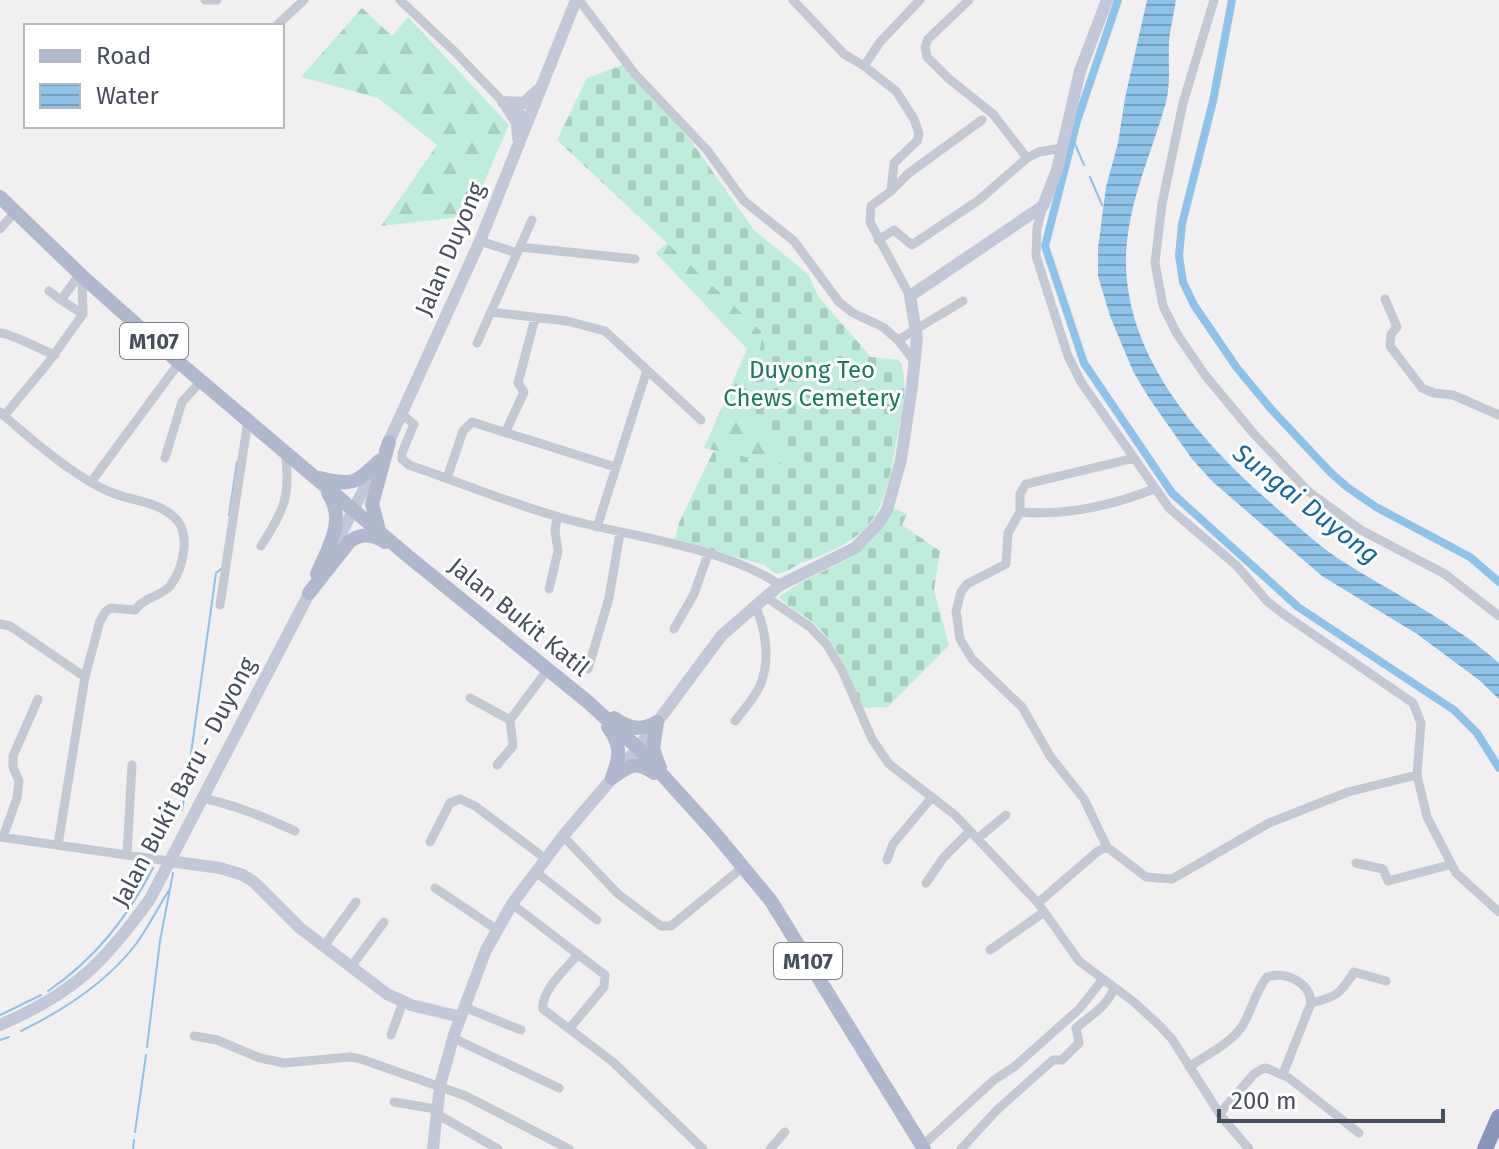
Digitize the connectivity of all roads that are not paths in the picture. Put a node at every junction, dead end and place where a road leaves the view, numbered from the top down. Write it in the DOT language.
graph roads {
  1 [pos="205,0"];
  2 [pos="217,0"];
  3 [pos="304,0"];
  4 [pos="400,0"];
  5 [pos="577,0"];
  6 [pos="591,0"];
  7 [pos="793,0"];
  8 [pos="920,0"];
  9 [pos="1107,0"];
  10 [pos="1214,0"];
  11 [pos="965,1"];
  12 [pos="587,14"];
  13 [pos="278,24"];
  14 [pos="864,66"];
  15 [pos="543,81"];
  16 [pos="504,104"];
  17 [pos="529,118"];
  18 [pos="982,120"];
  19 [pos="518,145"];
  20 [pos="1062,148"];
  21 [pos="1027,158"];
  22 [pos="891,191"];
  23 [pos="6,204"];
  24 [pos="1043,206"];
  25 [pos="532,220"];
  26 [pos="0,229"];
  27 [pos="878,240"];
  28 [pos="480,241"];
  29 [pos="519,250"];
  30 [pos="635,259"];
  31 [pos="81,275"];
  32 [pos="49,291"];
  33 [pos="910,296"];
  34 [pos="1385,299"];
  35 [pos="61,300"];
  36 [pos="963,301"];
  37 [pos="491,312"];
  38 [pos="83,314"];
  39 [pos="535,318"];
  40 [pos="915,328"];
  41 [pos="0,333"];
  42 [pos="898,340"];
  43 [pos="477,343"];
  44 [pos="55,355"];
  45 [pos="914,361"];
  46 [pos="179,363"];
  47 [pos="647,370"];
  48 [pos="201,381"];
  49 [pos="2,414"];
  50 [pos="401,414"];
  51 [pos="1499,415"];
  52 [pos="248,420"];
  53 [pos="701,420"];
  54 [pos="506,431"];
  55 [pos="389,442"];
  56 [pos="285,451"];
  57 [pos="165,458"];
  58 [pos="1134,458"];
  59 [pos="379,461"];
  60 [pos="615,467"];
  61 [pos="316,477"];
  62 [pos="447,478"];
  63 [pos="91,482"];
  64 [pos="1154,489"];
  65 [pos="353,510"];
  66 [pos="1020,512"];
  67 [pos="557,517"];
  68 [pos="597,527"];
  69 [pos="379,531"];
  70 [pos="620,533"];
  71 [pos="261,546"];
  72 [pos="708,554"];
  73 [pos="409,557"];
  74 [pos="780,585"];
  75 [pos="549,589"];
  76 [pos="309,593"];
  77 [pos="766,597"];
  78 [pos="220,605"];
  79 [pos="755,606"];
  80 [pos="1499,616"];
  81 [pos="0,624"];
  82 [pos="674,629"];
  83 [pos="548,669"];
  84 [pos="588,669"];
  85 [pos="85,677"];
  86 [pos="470,698"];
  87 [pos="38,699"];
  88 [pos="588,702"];
  89 [pos="510,720"];
  90 [pos="735,721"];
  91 [pos="657,722"];
  92 [pos="638,748"];
  93 [pos="132,765"];
  94 [pos="497,765"];
  95 [pos="662,774"];
  96 [pos="1417,775"];
  97 [pos="612,778"];
  98 [pos="674,787"];
  99 [pos="932,797"];
  100 [pos="202,798"];
  101 [pos="1006,815"];
  102 [pos="295,831"];
  103 [pos="974,835"];
  104 [pos="563,836"];
  105 [pos="2,837"];
  106 [pos="430,842"];
  107 [pos="58,845"];
  108 [pos="1107,847"];
  109 [pos="127,855"];
  110 [pos="546,859"];
  111 [pos="887,860"];
  112 [pos="169,861"];
  113 [pos="1356,863"];
  114 [pos="1449,865"];
  115 [pos="743,867"];
  116 [pos="536,872"];
  117 [pos="926,883"];
  118 [pos="435,888"];
  119 [pos="356,902"];
  120 [pos="512,904"];
  121 [pos="1041,908"];
  122 [pos="1499,912"];
  123 [pos="597,920"];
  124 [pos="384,922"];
  125 [pos="496,929"];
  126 [pos="324,946"];
  127 [pos="990,950"];
  128 [pos="578,954"];
  129 [pos="351,967"];
  130 [pos="1103,979"];
  131 [pos="1386,981"];
  132 [pos="1114,988"];
  133 [pos="403,1002"];
  134 [pos="1311,1003"];
  135 [pos="462,1012"];
  136 [pos="0,1025"];
  137 [pos="569,1029"];
  138 [pos="521,1030"];
  139 [pos="391,1035"];
  140 [pos="194,1036"];
  141 [pos="453,1038"];
  142 [pos="1189,1067"];
  143 [pos="1283,1074"];
  144 [pos="440,1085"];
  145 [pos="559,1088"];
  146 [pos="394,1102"];
  147 [pos="435,1111"];
  148 [pos="1220,1113"];
  149 [pos="1499,1117"];
  150 [pos="785,1132"];
  151 [pos="1359,1133"];
  152 [pos="923,1148"];
  153 [pos="433,1149"];
  154 [pos="498,1149"];
  155 [pos="569,1149"];
  156 [pos="703,1149"];
  157 [pos="770,1149"];
  158 [pos="961,1149"];
  159 [pos="1249,1149"];
  160 [pos="1485,1149"];
  1 -- 2 [label="street"];
  3 -- 13 [label="street"];
  4 -- 16 [label="street"];
  5 -- 12 [label="street"];
  5 -- 15 [label="street, Jalan Duyong"];
  6 -- 12 [label="street"];
  7 -- 14 [label="street"];
  8 -- 14 [label="street"];
  9 -- 20 [label="street"];
  10 -- 80 [label="street"];
  11 -- 21 [label="street"];
  12 -- 42 [label="street"];
  14 -- 22 [label="street"];
  15 -- 16 [label="street"];
  15 -- 17 [label="street, Jalan Duyong"];
  16 -- 17 [label="street"];
  16 -- 19 [label="street"];
  17 -- 19 [label="street, Jalan Duyong"];
  18 -- 22 [label="street"];
  19 -- 28 [label="street, Jalan Duyong"];
  20 -- 21 [label="street"];
  20 -- 24 [label="street"];
  21 -- 27 [label="street"];
  22 -- 27 [label="street"];
  23 -- 26 [label="street"];
  23 -- 31 [label="main road, Jalan Bukit Katil / M107"];
  24 -- 33 [label="street"];
  24 -- 58 [label="street"];
  25 -- 29 [label="street"];
  27 -- 33 [label="street"];
  28 -- 29 [label="street"];
  28 -- 50 [label="street, Jalan Duyong"];
  29 -- 30 [label="street"];
  29 -- 37 [label="street"];
  31 -- 35 [label="street"];
  31 -- 38 [label="street"];
  31 -- 46 [label="main road, Jalan Bukit Katil / M107"];
  32 -- 35 [label="street"];
  33 -- 40 [label="street"];
  34 -- 51 [label="street"];
  35 -- 38 [label="street"];
  36 -- 40 [label="street"];
  37 -- 39 [label="street"];
  37 -- 43 [label="street"];
  38 -- 44 [label="street"];
  39 -- 47 [label="street"];
  39 -- 54 [label="street"];
  40 -- 42 [label="street"];
  40 -- 45 [label="street"];
  41 -- 44 [label="street"];
  42 -- 45 [label="street"];
  44 -- 49 [label="street"];
  45 -- 74 [label="street"];
  46 -- 48 [label="main road, Jalan Bukit Katil / M107"];
  46 -- 63 [label="street"];
  47 -- 53 [label="street"];
  47 -- 60 [label="street"];
  48 -- 52 [label="main road, Jalan Bukit Katil / M107"];
  48 -- 57 [label="street"];
  49 -- 63 [label="street"];
  50 -- 55 [label="street, Jalan Duyong"];
  50 -- 62 [label="street"];
  52 -- 56 [label="main road, Jalan Bukit Katil / M107"];
  52 -- 78 [label="street"];
  54 -- 60 [label="street"];
  54 -- 62 [label="street"];
  55 -- 59 [label="street, Jalan Duyong"];
  55 -- 69 [label="main road"];
  56 -- 61 [label="main road, Jalan Bukit Katil / M107"];
  56 -- 71 [label="street"];
  58 -- 64 [label="street"];
  58 -- 66 [label="street"];
  59 -- 61 [label="main road"];
  59 -- 65 [label="street, Jalan Duyong"];
  60 -- 68 [label="street"];
  61 -- 65 [label="main road, Jalan Bukit Katil / M107"];
  61 -- 76 [label="main road"];
  62 -- 67 [label="street"];
  63 -- 85 [label="street"];
  64 -- 66 [label="street"];
  64 -- 96 [label="street"];
  65 -- 69 [label="main road, Jalan Bukit Katil / M107"];
  65 -- 76 [label="street, Jalan Bukit Baru - Duyong"];
  66 -- 108 [label="street"];
  67 -- 68 [label="street"];
  67 -- 75 [label="street"];
  68 -- 70 [label="street"];
  69 -- 73 [label="main road, Jalan Bukit Katil / M107"];
  70 -- 72 [label="street"];
  70 -- 84 [label="street"];
  72 -- 74 [label="street"];
  72 -- 82 [label="street"];
  73 -- 76 [label="main road"];
  73 -- 83 [label="main road, Jalan Bukit Katil / M107"];
  74 -- 77 [label="street"];
  76 -- 100 [label="street, Jalan Bukit Baru - Duyong"];
  77 -- 79 [label="street"];
  77 -- 99 [label="street"];
  79 -- 90 [label="street"];
  79 -- 91 [label="street"];
  81 -- 85 [label="street"];
  83 -- 88 [label="main road, Jalan Bukit Katil / M107"];
  83 -- 89 [label="street"];
  85 -- 107 [label="street"];
  86 -- 89 [label="street"];
  87 -- 105 [label="street"];
  88 -- 91 [label="main road"];
  88 -- 92 [label="main road, Jalan Bukit Katil / M107"];
  88 -- 97 [label="main road"];
  89 -- 94 [label="street"];
  91 -- 92 [label="street"];
  91 -- 95 [label="main road"];
  92 -- 95 [label="main road, Jalan Bukit Katil / M107"];
  92 -- 97 [label="street"];
  93 -- 109 [label="street"];
  95 -- 98 [label="main road, Jalan Bukit Katil / M107"];
  96 -- 108 [label="street"];
  96 -- 114 [label="street"];
  97 -- 98 [label="main road"];
  97 -- 104 [label="street"];
  98 -- 115 [label="main road, Jalan Bukit Katil / M107"];
  99 -- 103 [label="street"];
  99 -- 111 [label="street"];
  100 -- 102 [label="street"];
  100 -- 112 [label="street, Jalan Bukit Baru - Duyong"];
  101 -- 103 [label="street"];
  103 -- 117 [label="street"];
  103 -- 121 [label="street"];
  104 -- 110 [label="street"];
  104 -- 115 [label="street"];
  105 -- 107 [label="street"];
  106 -- 110 [label="street"];
  107 -- 109 [label="street"];
  108 -- 121 [label="street"];
  109 -- 112 [label="street"];
  110 -- 116 [label="street"];
  112 -- 126 [label="street"];
  112 -- 136 [label="street, Jalan Bukit Baru - Duyong"];
  113 -- 114 [label="street"];
  114 -- 122 [label="street"];
  115 -- 152 [label="main road, Jalan Bukit Katil / M107"];
  116 -- 120 [label="street"];
  116 -- 123 [label="street"];
  118 -- 125 [label="street"];
  119 -- 126 [label="street"];
  120 -- 125 [label="street"];
  120 -- 128 [label="street"];
  121 -- 127 [label="street"];
  121 -- 130 [label="street"];
  124 -- 129 [label="street"];
  125 -- 135 [label="street"];
  126 -- 129 [label="street"];
  128 -- 137 [label="street"];
  128 -- 137 [label="street"];
  129 -- 133 [label="street"];
  130 -- 132 [label="street"];
  130 -- 152 [label="street"];
  131 -- 134 [label="street"];
  132 -- 142 [label="street"];
  132 -- 158 [label="street"];
  133 -- 135 [label="street"];
  133 -- 139 [label="street"];
  134 -- 142 [label="street"];
  134 -- 143 [label="street"];
  135 -- 138 [label="street"];
  135 -- 141 [label="street"];
  137 -- 156 [label="street"];
  140 -- 144 [label="street"];
  141 -- 144 [label="street"];
  141 -- 145 [label="street"];
  142 -- 148 [label="street"];
  143 -- 148 [label="street"];
  143 -- 151 [label="street"];
  144 -- 147 [label="street"];
  144 -- 155 [label="street"];
  146 -- 147 [label="street"];
  147 -- 153 [label="street"];
  147 -- 154 [label="street"];
  148 -- 159 [label="street"];
  149 -- 160 [label="highway"];
  150 -- 157 [label="street"];
}
